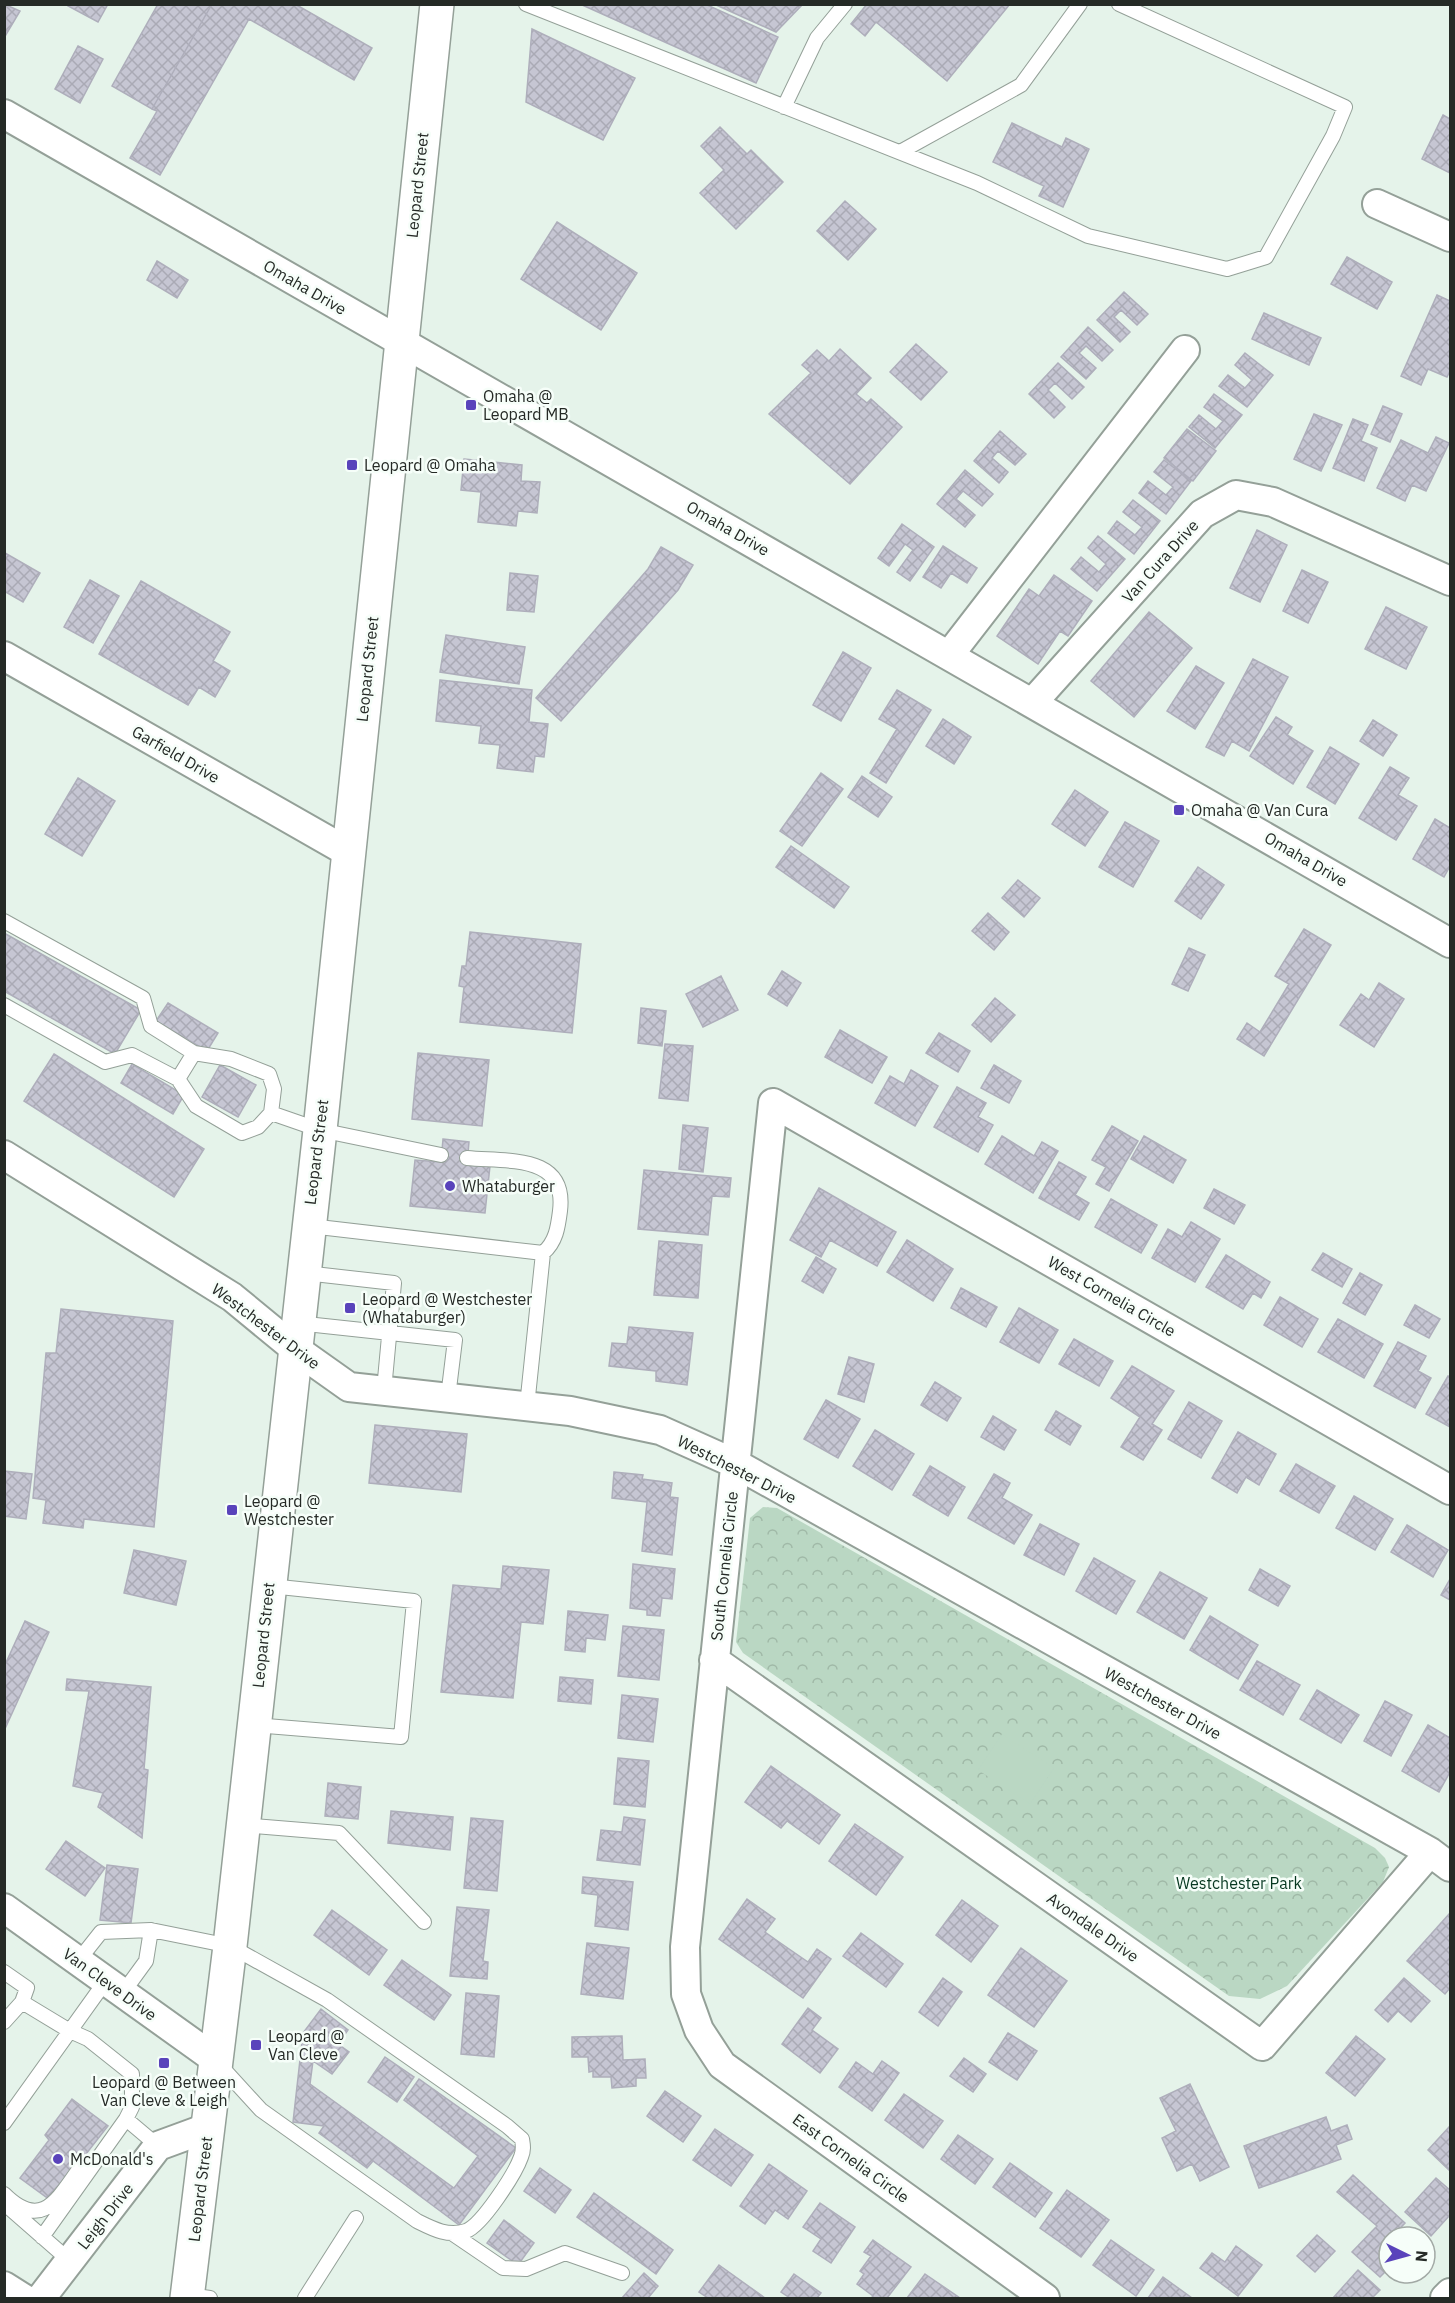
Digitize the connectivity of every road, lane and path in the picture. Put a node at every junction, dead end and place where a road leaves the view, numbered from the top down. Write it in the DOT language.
graph roads {
  1 [pos="437,4"];
  2 [pos="526,4"];
  3 [pos="845,4"];
  4 [pos="1080,4"];
  5 [pos="1119,4"];
  6 [pos="784,106"];
  7 [pos="4,114"];
  8 [pos="900,152"];
  9 [pos="1377,204"];
  10 [pos="1450,237"];
  11 [pos="400,342"];
  12 [pos="1185,350"];
  13 [pos="1450,580"];
  14 [pos="950,654"];
  15 [pos="4,656"];
  16 [pos="1034,701"];
  17 [pos="348,852"];
  18 [pos="4,921"];
  19 [pos="1450,943"];
  20 [pos="4,1005"];
  21 [pos="194,1053"];
  22 [pos="178,1079"];
  23 [pos="774,1103"];
  24 [pos="271,1113"];
  25 [pos="320,1130"];
  26 [pos="4,1155"];
  27 [pos="441,1155"];
  28 [pos="468,1158"];
  29 [pos="308,1226"];
  30 [pos="543,1253"];
  31 [pos="302,1272"];
  32 [pos="389,1334"];
  33 [pos="296,1336"];
  34 [pos="384,1390"];
  35 [pos="448,1397"];
  36 [pos="527,1406"];
  37 [pos="736,1464"];
  38 [pos="1450,1490"];
  39 [pos="268,1586"];
  40 [pos="714,1659"];
  41 [pos="254,1725"];
  42 [pos="243,1825"];
  43 [pos="1440,1860"];
  44 [pos="4,1908"];
  45 [pos="424,1922"];
  46 [pos="151,1930"];
  47 [pos="230,1946"];
  48 [pos="78,1961"];
  49 [pos="4,1972"];
  50 [pos="113,1988"];
  51 [pos="686,1994"];
  52 [pos="22,2002"];
  53 [pos="4,2022"];
  54 [pos="70,2031"];
  55 [pos="215,2059"];
  56 [pos="124,2122"];
  57 [pos="4,2123"];
  58 [pos="207,2128"];
  59 [pos="158,2146"];
  60 [pos="4,2194"];
  61 [pos="4,2204"];
  62 [pos="356,2218"];
  63 [pos="453,2234"];
  64 [pos="42,2237"];
  65 [pos="70,2260"];
  66 [pos="622,2273"];
  67 [pos="4,2286"];
  68 [pos="1450,2292"];
  69 [pos="195,2297"];
  70 [pos="22,2298"];
  71 [pos="41,2298"];
  72 [pos="305,2298"];
  73 [pos="1045,2298"];
  74 [pos="1445,2298"];
  1 -- 11 [label="main road, Leopard Street"];
  2 -- 6 [label="lane"];
  3 -- 6 [label="lane"];
  4 -- 8 [label="lane"];
  5 -- 8 [label="lane"];
  6 -- 8 [label="lane"];
  7 -- 11 [label="street, Omaha Drive"];
  9 -- 10 [label="street"];
  11 -- 14 [label="street, Omaha Drive"];
  11 -- 17 [label="main road, Leopard Street"];
  12 -- 14 [label="street"];
  13 -- 16 [label="street, Van Cura Drive"];
  14 -- 16 [label="street, Omaha Drive"];
  15 -- 17 [label="street, Garfield Drive"];
  16 -- 19 [label="street, Omaha Drive"];
  17 -- 25 [label="main road, Leopard Street"];
  18 -- 21 [label="lane"];
  20 -- 22 [label="lane"];
  21 -- 22 [label="lane"];
  21 -- 24 [label="lane"];
  22 -- 24 [label="lane"];
  23 -- 37 [label="street, South Cornelia Circle"];
  23 -- 38 [label="street, West Cornelia Circle"];
  24 -- 25 [label="lane"];
  25 -- 27 [label="lane"];
  25 -- 29 [label="main road, Leopard Street"];
  26 -- 33 [label="street, Westchester Drive"];
  28 -- 30 [label="lane"];
  29 -- 30 [label="lane"];
  29 -- 31 [label="main road, Leopard Street"];
  30 -- 36 [label="lane"];
  31 -- 32 [label="lane"];
  31 -- 33 [label="main road, Leopard Street"];
  32 -- 33 [label="lane"];
  32 -- 34 [label="lane"];
  32 -- 35 [label="lane"];
  33 -- 34 [label="street, Westchester Drive"];
  33 -- 39 [label="main road, Leopard Street"];
  34 -- 35 [label="street, Westchester Drive"];
  35 -- 36 [label="street, Westchester Drive"];
  36 -- 37 [label="street, Westchester Drive"];
  37 -- 40 [label="street, South Cornelia Circle"];
  37 -- 43 [label="street, Westchester Drive"];
  39 -- 41 [label="main road, Leopard Street"];
  39 -- 41 [label="lane"];
  40 -- 43 [label="street, Avondale Drive"];
  40 -- 51 [label="street, South Cornelia Circle"];
  41 -- 42 [label="main road, Leopard Street"];
  42 -- 45 [label="lane"];
  42 -- 47 [label="main road, Leopard Street"];
  44 -- 48 [label="street, Van Cleve Drive"];
  46 -- 47 [label="lane"];
  46 -- 48 [label="lane"];
  46 -- 50 [label="lane"];
  47 -- 55 [label="main road, Leopard Street"];
  47 -- 63 [label="lane"];
  48 -- 50 [label="street, Van Cleve Drive"];
  49 -- 52 [label="lane"];
  50 -- 54 [label="lane"];
  50 -- 55 [label="street, Van Cleve Drive"];
  51 -- 73 [label="street, East Cornelia Circle"];
  52 -- 53 [label="lane"];
  52 -- 54 [label="lane"];
  54 -- 56 [label="lane"];
  54 -- 57 [label="lane"];
  55 -- 58 [label="main road, Leopard Street"];
  55 -- 63 [label="lane"];
  56 -- 59 [label="lane"];
  56 -- 60 [label="lane"];
  56 -- 64 [label="lane"];
  58 -- 59 [label="street"];
  58 -- 69 [label="main road, Leopard Street"];
  59 -- 65 [label="street, Leigh Drive"];
  61 -- 64 [label="lane"];
  62 -- 72 [label="lane"];
  63 -- 66 [label="lane"];
  64 -- 65 [label="lane"];
  65 -- 71 [label="street, Leigh Drive"];
  67 -- 70 [label="street"];
  68 -- 74 [label="street"];
}
